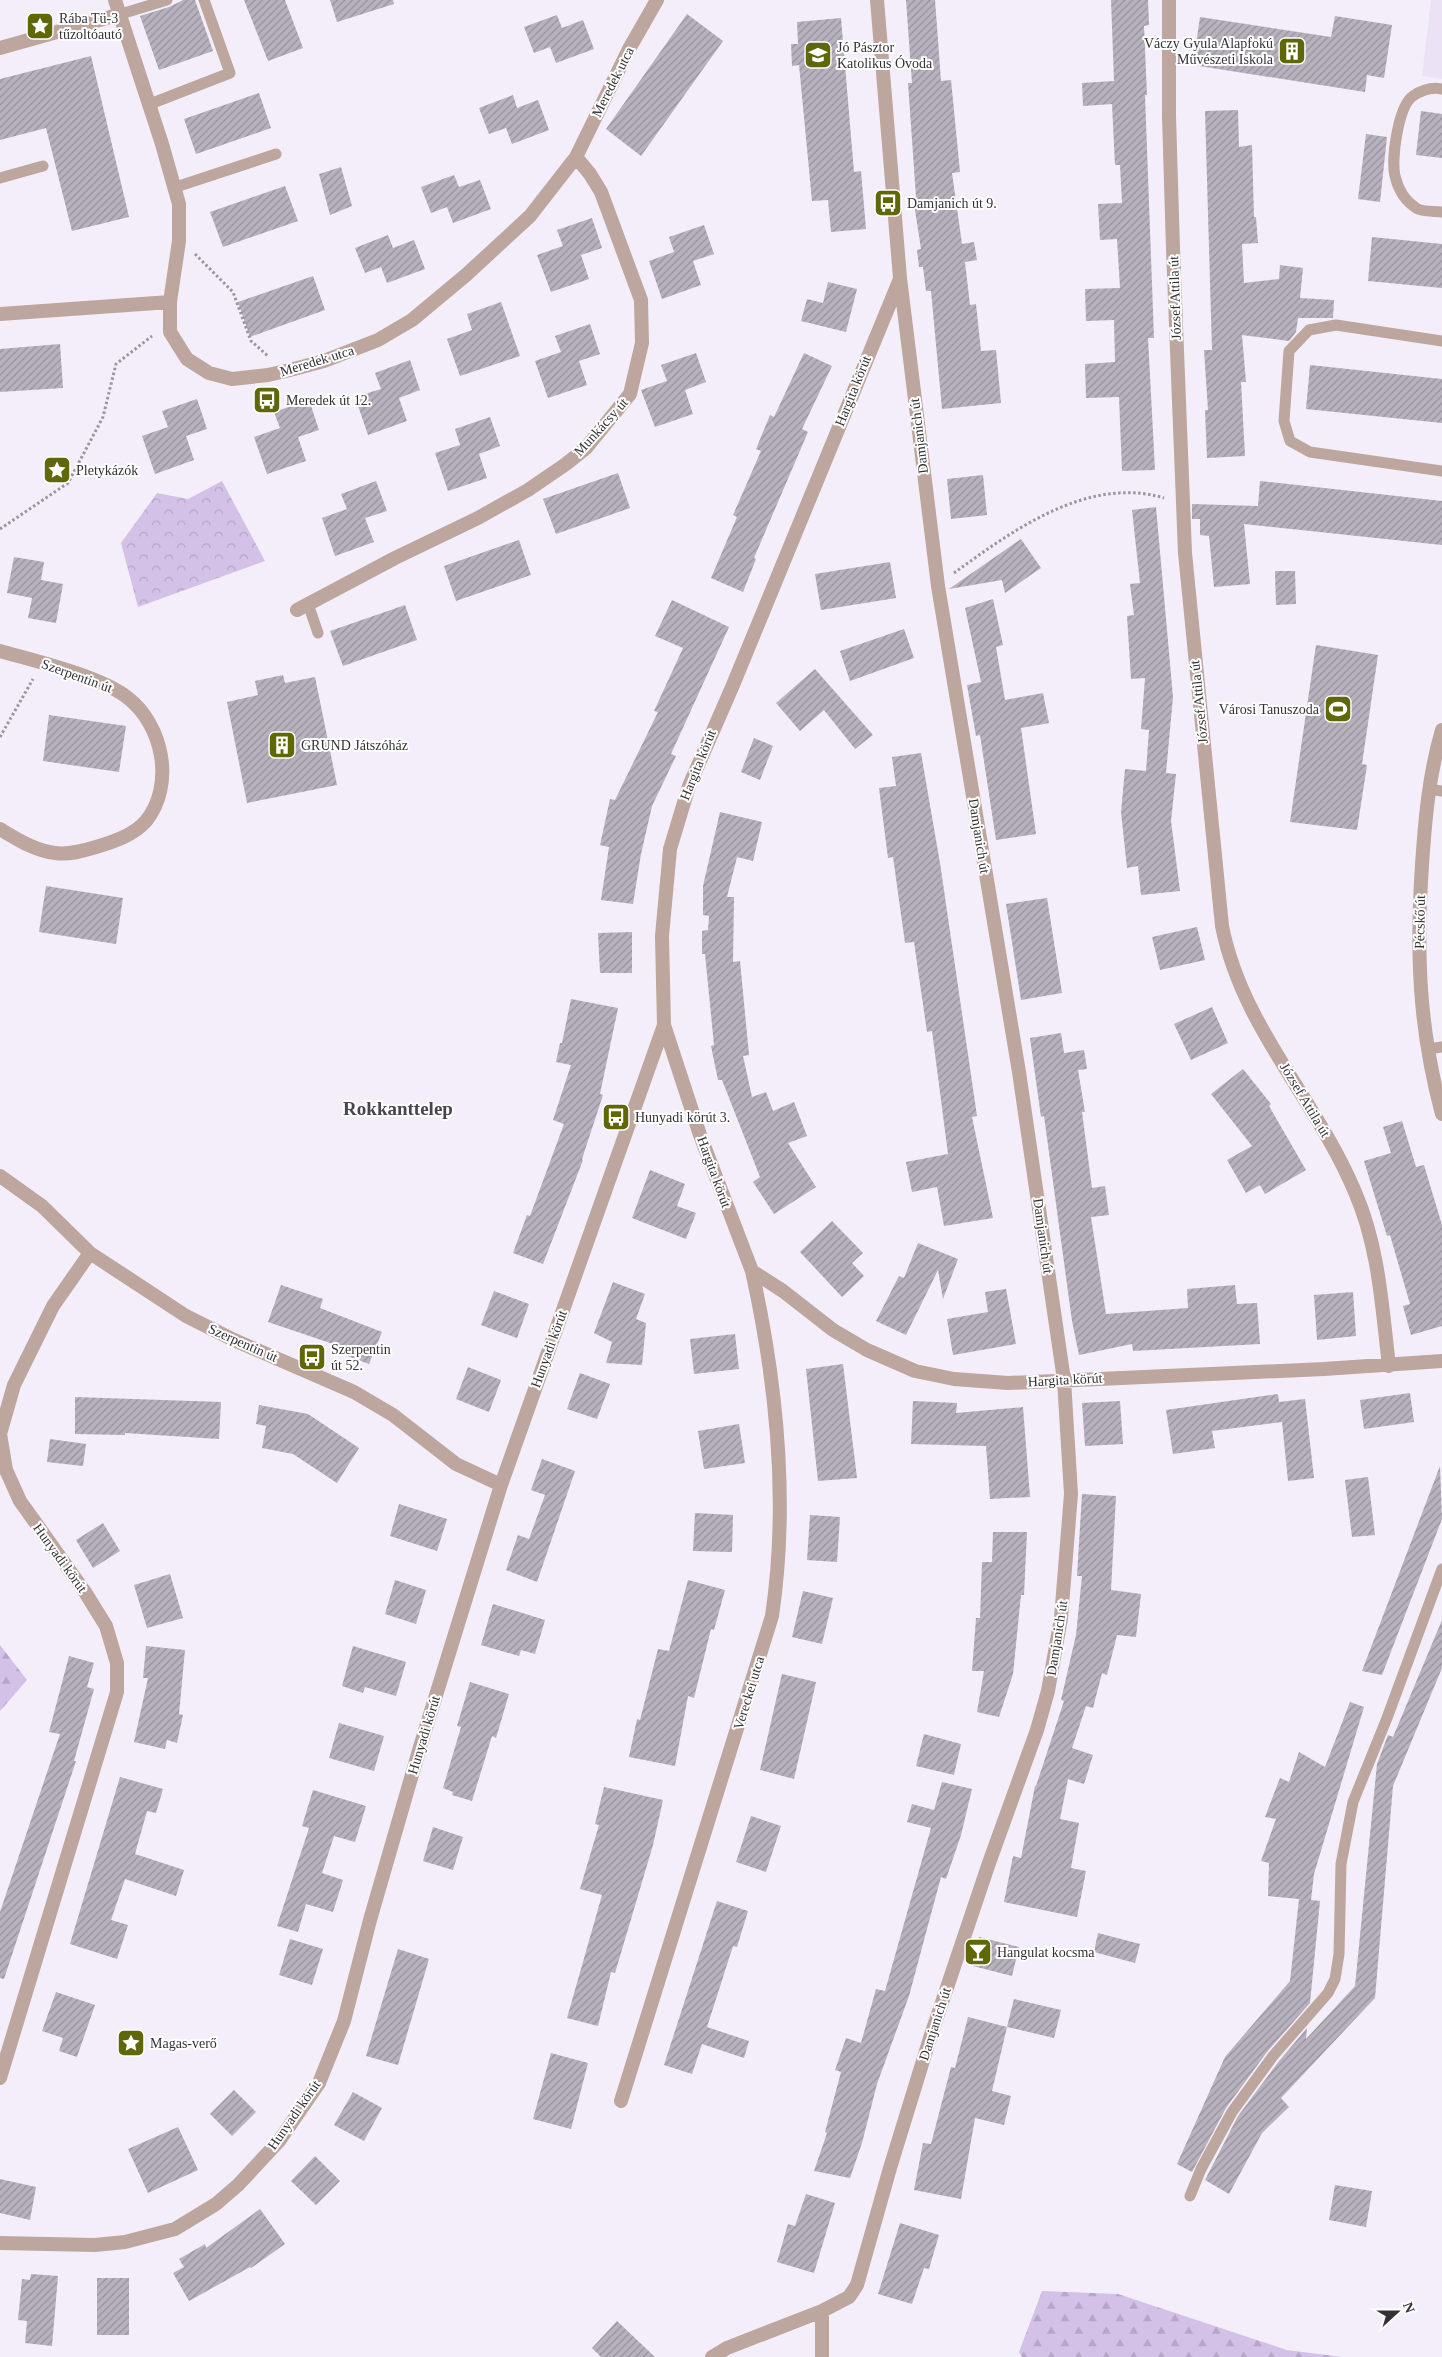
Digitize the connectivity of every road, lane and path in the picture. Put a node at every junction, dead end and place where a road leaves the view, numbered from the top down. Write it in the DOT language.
graph roads {
  1 [pos="115,0"];
  2 [pos="167,0"];
  3 [pos="204,0"];
  4 [pos="657,0"];
  5 [pos="877,0"];
  6 [pos="1169,0"];
  7 [pos="121,14"];
  8 [pos="0,48"];
  9 [pos="1442,89"];
  10 [pos="150,104"];
  11 [pos="276,154"];
  12 [pos="576,157"];
  13 [pos="43,166"];
  14 [pos="0,178"];
  15 [pos="176,187"];
  16 [pos="1442,212"];
  17 [pos="179,241"];
  18 [pos="900,278"];
  19 [pos="170,302"];
  20 [pos="0,314"];
  21 [pos="169,322"];
  22 [pos="1442,341"];
  23 [pos="286,371"];
  24 [pos="1442,470"];
  25 [pos="1183,504"];
  26 [pos="0,529"];
  27 [pos="938,586"];
  28 [pos="302,607"];
  29 [pos="318,633"];
  30 [pos="0,651"];
  31 [pos="42,663"];
  32 [pos="1442,730"];
  33 [pos="0,737"];
  34 [pos="1436,790"];
  35 [pos="0,829"];
  36 [pos="664,1025"];
  37 [pos="1442,1047"];
  38 [pos="1427,1049"];
  39 [pos="1442,1114"];
  40 [pos="0,1176"];
  41 [pos="90,1253"];
  42 [pos="752,1271"];
  43 [pos="1442,1361"];
  44 [pos="1389,1366"];
  45 [pos="1064,1380"];
  46 [pos="0,1434"];
  47 [pos="501,1485"];
  48 [pos="1442,1569"];
  49 [pos="4,2053"];
  50 [pos="0,2078"];
  51 [pos="621,2101"];
  52 [pos="1190,2196"];
  53 [pos="0,2243"];
  54 [pos="822,2311"];
  55 [pos="712,2357"];
  56 [pos="822,2357"];
  1 -- 7 [label="street, Meredek utca"];
  2 -- 7 [label="lane"];
  3 -- 10 [label="lane"];
  4 -- 12 [label="street, Meredek utca"];
  5 -- 18 [label="street, Damjanich út"];
  6 -- 25 [label="street, József Attila út"];
  7 -- 8 [label="street"];
  7 -- 10 [label="street, Meredek utca"];
  9 -- 16 [label="lane"];
  10 -- 15 [label="street, Meredek utca"];
  11 -- 15 [label="lane"];
  12 -- 23 [label="street, Meredek utca"];
  12 -- 28 [label="street, Munkácsy út"];
  13 -- 14 [label="lane"];
  15 -- 17 [label="street, Meredek utca"];
  17 -- 19 [label="street, Meredek utca"];
  17 -- 23 [label="path"];
  18 -- 27 [label="street, Damjanich út"];
  18 -- 36 [label="street, Hargita körút"];
  19 -- 20 [label="street"];
  19 -- 21 [label="street, Meredek utca"];
  21 -- 23 [label="street, Meredek utca"];
  21 -- 26 [label="path"];
  22 -- 24 [label="lane"];
  25 -- 27 [label="path"];
  25 -- 44 [label="street, József Attila út"];
  27 -- 45 [label="street, Damjanich út"];
  28 -- 29 [label="lane"];
  30 -- 31 [label="street, Szerpentin út"];
  31 -- 33 [label="path"];
  31 -- 35 [label="street, Szerpentin út"];
  32 -- 34 [label="street, Pécskő út"];
  34 -- 38 [label="street, Pécskő út"];
  36 -- 42 [label="street, Hargita körút"];
  36 -- 47 [label="street, Hunyadi körút"];
  37 -- 38 [label="lane"];
  38 -- 39 [label="street, Pécskő út"];
  40 -- 41 [label="street, Szerpentin út"];
  41 -- 46 [label="street, Hunyadi körút"];
  41 -- 47 [label="street, Szerpentin út"];
  42 -- 45 [label="street, Hargita körút"];
  42 -- 51 [label="street, Vereckei utca"];
  43 -- 44 [label="street, Hargita körút"];
  44 -- 45 [label="street, Hargita körút"];
  45 -- 54 [label="street, Damjanich út"];
  46 -- 49 [label="street, Hunyadi körút"];
  47 -- 53 [label="street, Hunyadi körút"];
  48 -- 52 [label="lane"];
  49 -- 50 [label="street, Hunyadi körút"];
  54 -- 55 [label="street, Damjanich út"];
  54 -- 56 [label="street"];
}
